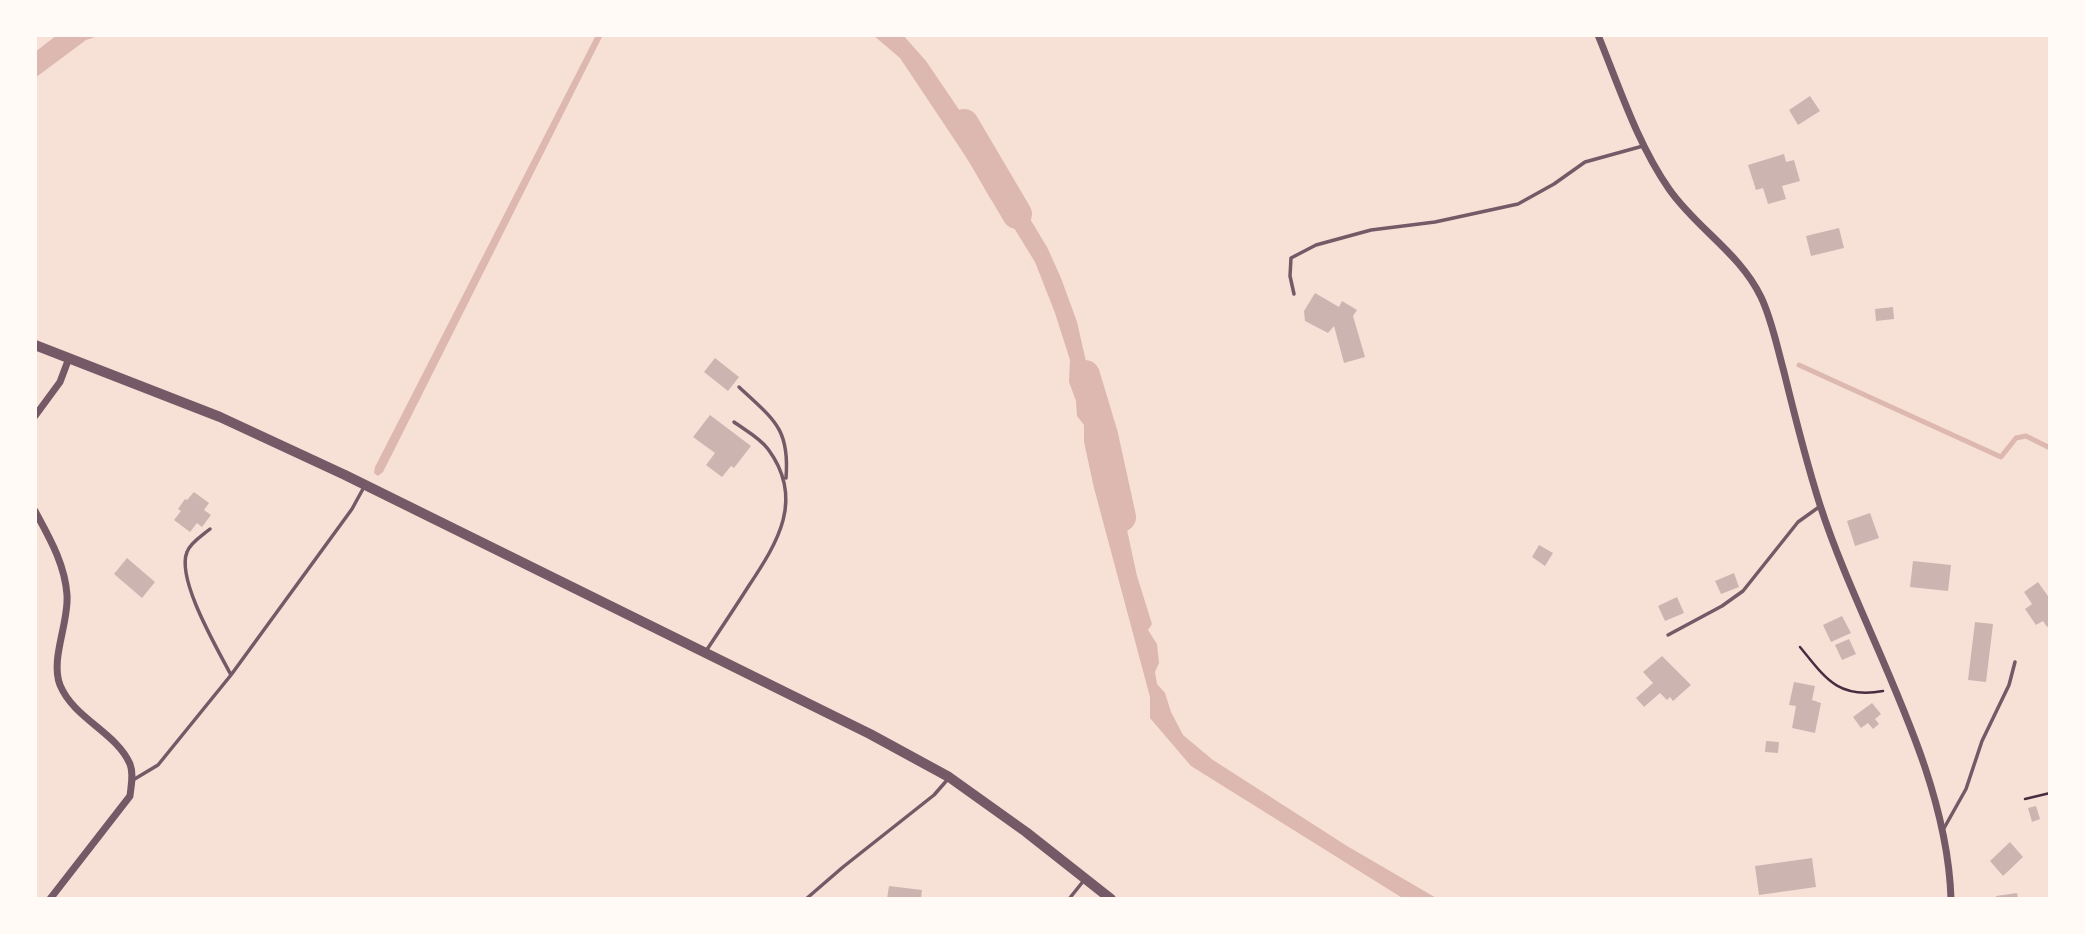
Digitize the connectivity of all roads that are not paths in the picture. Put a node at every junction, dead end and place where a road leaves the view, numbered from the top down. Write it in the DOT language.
graph roads {
  1 [pos="1598,35"];
  2 [pos="1644,145"];
  3 [pos="1294,295"];
  4 [pos="35,345"];
  5 [pos="69,358"];
  6 [pos="739,387"];
  7 [pos="35,416"];
  8 [pos="734,422"];
  9 [pos="785,480"];
  10 [pos="366,485"];
  11 [pos="1820,506"];
  12 [pos="35,511"];
  13 [pos="210,529"];
  14 [pos="1668,635"];
  15 [pos="705,652"];
  16 [pos="2015,662"];
  17 [pos="231,675"];
  18 [pos="949,777"];
  19 [pos="132,781"];
  20 [pos="1943,830"];
  21 [pos="1086,877"];
  22 [pos="51,898"];
  23 [pos="806,899"];
  24 [pos="1069,899"];
  25 [pos="1111,899"];
  26 [pos="1951,899"];
  1 -- 2 [label="street"];
  2 -- 3 [label="lane"];
  2 -- 11 [label="street"];
  4 -- 5 [label="street"];
  5 -- 7 [label="street"];
  5 -- 10 [label="street"];
  6 -- 9 [label="lane"];
  8 -- 9 [label="lane"];
  9 -- 15 [label="lane"];
  10 -- 15 [label="street"];
  10 -- 17 [label="lane"];
  11 -- 14 [label="lane"];
  11 -- 20 [label="street"];
  12 -- 19 [label="street"];
  13 -- 17 [label="lane"];
  15 -- 18 [label="street"];
  16 -- 20 [label="lane"];
  17 -- 19 [label="lane"];
  18 -- 21 [label="street"];
  18 -- 23 [label="lane"];
  19 -- 22 [label="street"];
  20 -- 26 [label="street"];
  21 -- 24 [label="lane"];
  21 -- 25 [label="street"];
}
